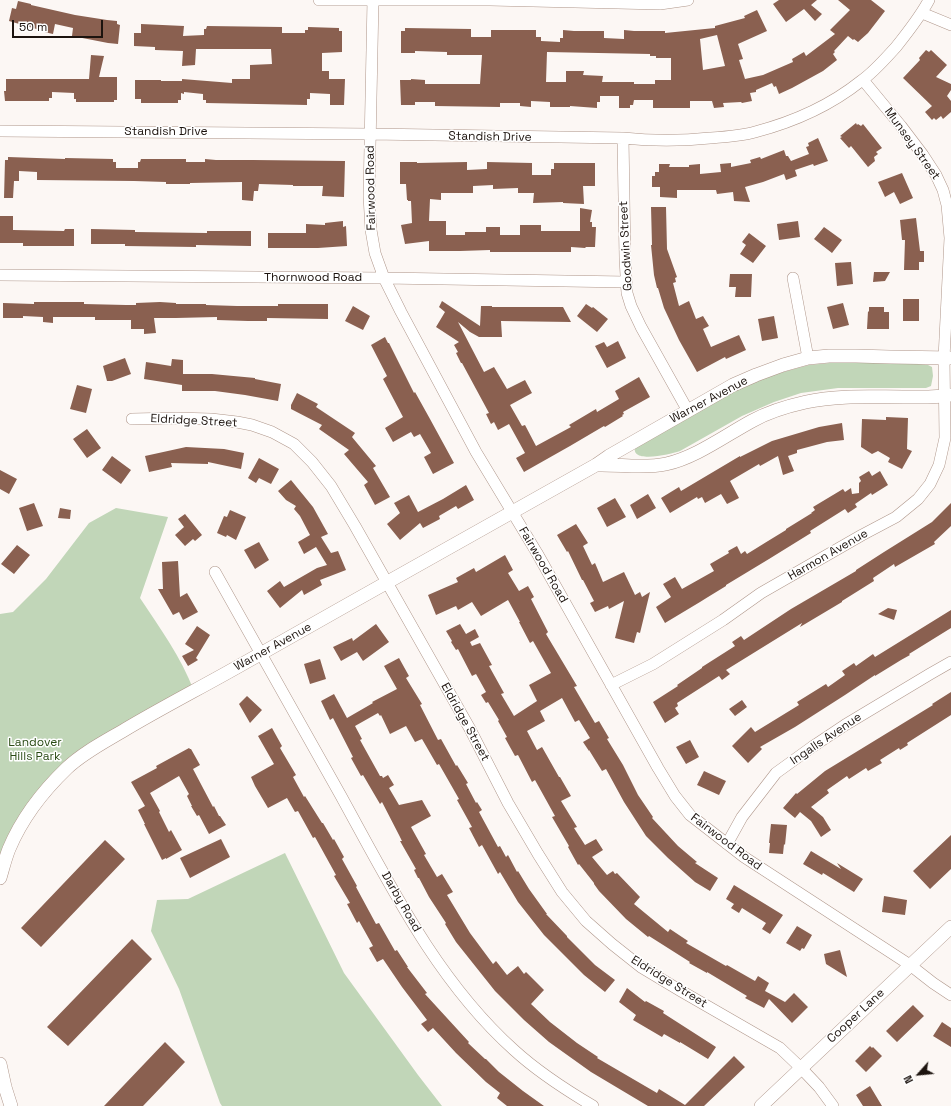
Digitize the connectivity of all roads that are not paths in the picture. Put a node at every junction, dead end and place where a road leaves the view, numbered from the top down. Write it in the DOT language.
graph roads {
  1 [pos="319,0"];
  2 [pos="373,0"];
  3 [pos="688,0"];
  4 [pos="929,0"];
  5 [pos="922,13"];
  6 [pos="951,25"];
  7 [pos="863,80"];
  8 [pos="0,131"];
  9 [pos="371,134"];
  10 [pos="622,138"];
  11 [pos="0,275"];
  12 [pos="384,278"];
  13 [pos="793,278"];
  14 [pos="626,282"];
  15 [pos="808,358"];
  16 [pos="948,358"];
  17 [pos="948,395"];
  18 [pos="688,411"];
  19 [pos="132,419"];
  20 [pos="596,465"];
  21 [pos="512,511"];
  22 [pos="215,572"];
  23 [pos="387,583"];
  24 [pos="261,654"];
  25 [pos="951,662"];
  26 [pos="611,686"];
  27 [pos="727,844"];
  28 [pos="0,878"];
  29 [pos="951,926"];
  30 [pos="910,965"];
  31 [pos="951,995"];
  32 [pos="0,1064"];
  33 [pos="801,1068"];
  34 [pos="2,1087"];
  35 [pos="11,1106"];
  36 [pos="593,1106"];
  37 [pos="761,1106"];
  38 [pos="833,1106"];
  1 -- 2 [label="street"];
  2 -- 3 [label="street"];
  2 -- 9 [label="street, Fairwood Road"];
  4 -- 5 [label="street, Standish Drive"];
  5 -- 6 [label="street"];
  5 -- 7 [label="street, Standish Drive"];
  7 -- 10 [label="street, Standish Drive"];
  7 -- 16 [label="street, Munsey Street"];
  8 -- 9 [label="street, Standish Drive"];
  9 -- 10 [label="street, Standish Drive"];
  9 -- 12 [label="street, Fairwood Road"];
  10 -- 14 [label="street, Goodwin Street"];
  11 -- 12 [label="street, Thornwood Road"];
  12 -- 14 [label="street, Thornwood Road"];
  12 -- 21 [label="street, Fairwood Road"];
  13 -- 15 [label="street"];
  14 -- 18 [label="street, Goodwin Street"];
  15 -- 16 [label="street, Warner Avenue"];
  15 -- 18 [label="street, Warner Avenue"];
  16 -- 17 [label="street, Harmon Avenue"];
  17 -- 20 [label="street, Warner Avenue"];
  17 -- 26 [label="street, Harmon Avenue"];
  18 -- 20 [label="street, Warner Avenue"];
  19 -- 23 [label="street, Eldridge Street"];
  20 -- 21 [label="street, Warner Avenue"];
  21 -- 23 [label="street, Warner Avenue"];
  21 -- 26 [label="street, Fairwood Road"];
  22 -- 24 [label="street, Darby Road"];
  23 -- 24 [label="street, Warner Avenue"];
  23 -- 33 [label="street, Eldridge Street"];
  24 -- 28 [label="street, Warner Avenue"];
  24 -- 36 [label="street, Darby Road"];
  25 -- 27 [label="street, Ingalls Avenue"];
  26 -- 27 [label="street, Fairwood Road"];
  27 -- 30 [label="street, Fairwood Road"];
  29 -- 30 [label="street, Cooper Lane"];
  30 -- 31 [label="street, Fairwood Road"];
  30 -- 33 [label="street, Cooper Lane"];
  32 -- 34 [label="street"];
  33 -- 37 [label="street, Cooper Lane"];
  33 -- 38 [label="street, Eldridge Street"];
  34 -- 35 [label="street"];
}
